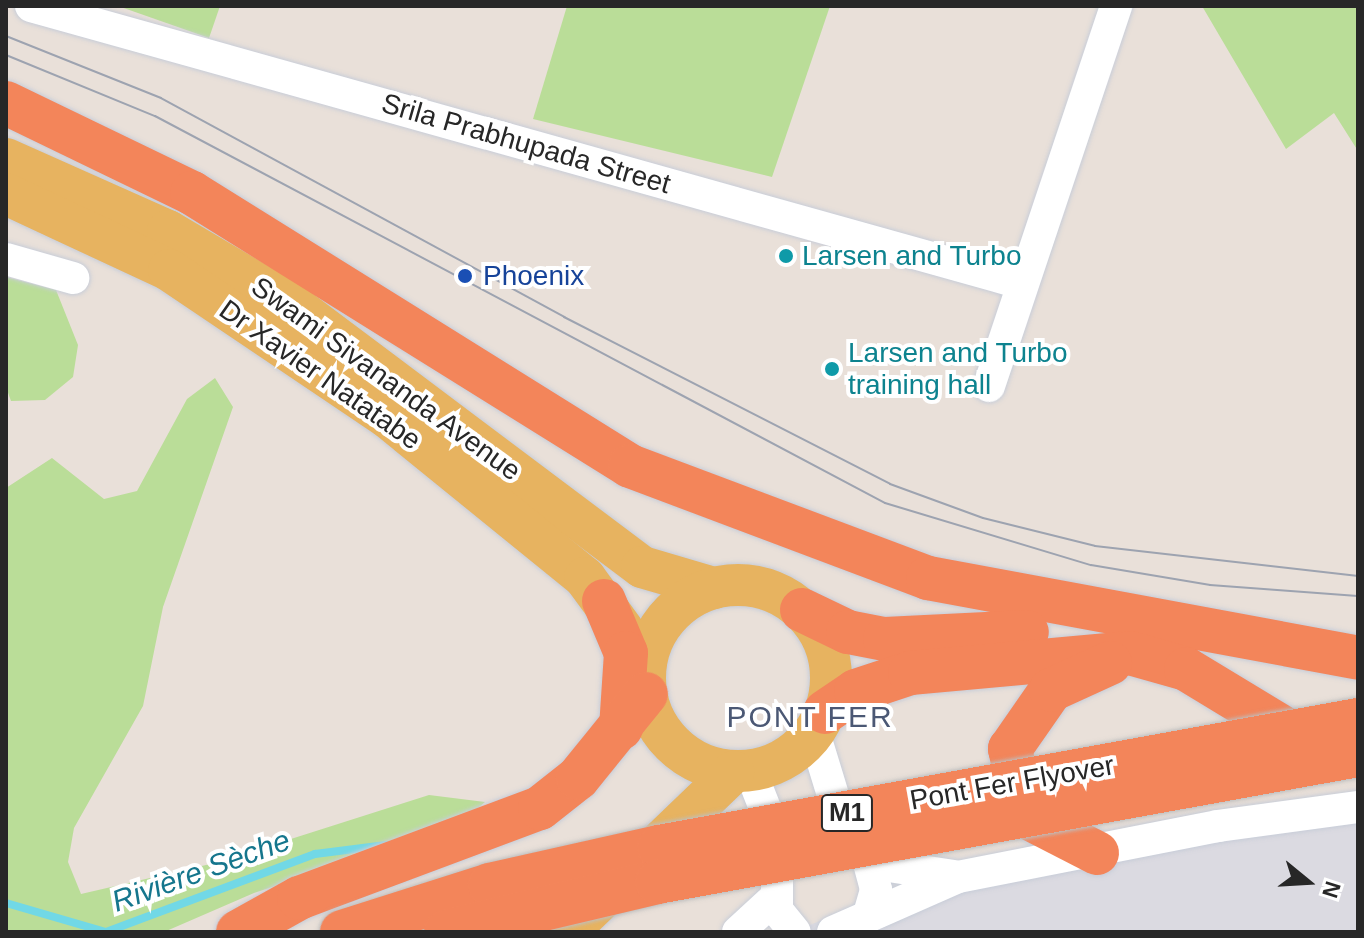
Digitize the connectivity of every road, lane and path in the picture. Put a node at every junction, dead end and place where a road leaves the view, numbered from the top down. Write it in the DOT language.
graph roads {
  1 [pos="31,6"];
  2 [pos="1116,6"];
  3 [pos="6,103"];
  4 [pos="6,159"];
  5 [pos="6,194"];
  6 [pos="6,204"];
  7 [pos="97,232"];
  8 [pos="6,259"];
  9 [pos="73,278"];
  10 [pos="1021,283"];
  11 [pos="989,386"];
  12 [pos="714,588"];
  13 [pos="604,601"];
  14 [pos="802,610"];
  15 [pos="1253,638"];
  16 [pos="1130,653"];
  17 [pos="1358,658"];
  18 [pos="638,695"];
  19 [pos="1358,720"];
  20 [pos="819,723"];
  21 [pos="1358,757"];
  22 [pos="741,771"];
  23 [pos="1358,807"];
  24 [pos="1097,853"];
  25 [pos="869,863"];
  26 [pos="958,877"];
  27 [pos="776,897"];
  28 [pos="869,914"];
  29 [pos="786,931"];
  30 [pos="238,932"];
  31 [pos="342,932"];
  32 [pos="446,932"];
  33 [pos="567,932"];
  34 [pos="738,932"];
  35 [pos="833,932"];
  1 -- 10 [label="street, Srila Prabhupada Street"];
  2 -- 10 [label="street"];
  3 -- 15 [label="highway"];
  4 -- 12 [label="main road, Swami Sivananda Avenue"];
  5 -- 7 [label="main road, Dr Xavier Natatabe"];
  6 -- 7 [label="main road"];
  7 -- 13 [label="main road, Dr Xavier Natatabe"];
  8 -- 9 [label="street"];
  10 -- 11 [label="street"];
  12 -- 14 [label="main road"];
  12 -- 18 [label="main road"];
  13 -- 18 [label="main road, Dr Xavier Natatabe"];
  13 -- 18 [label="highway"];
  14 -- 15 [label="highway"];
  14 -- 20 [label="main road"];
  15 -- 17 [label="highway"];
  16 -- 20 [label="highway"];
  16 -- 21 [label="highway"];
  16 -- 24 [label="highway"];
  18 -- 22 [label="main road"];
  18 -- 30 [label="highway"];
  19 -- 31 [label="highway, Pont Fer Flyover / M1, bridge"];
  20 -- 22 [label="main road"];
  20 -- 25 [label="street"];
  21 -- 32 [label="highway, Pont Fer Flyover / M1, bridge"];
  22 -- 27 [label="street"];
  22 -- 33 [label="main road"];
  23 -- 24 [label="street"];
  24 -- 26 [label="street"];
  25 -- 26 [label="street"];
  25 -- 28 [label="street"];
  26 -- 28 [label="street"];
  27 -- 29 [label="street"];
  27 -- 34 [label="street"];
  28 -- 35 [label="street"];
}
